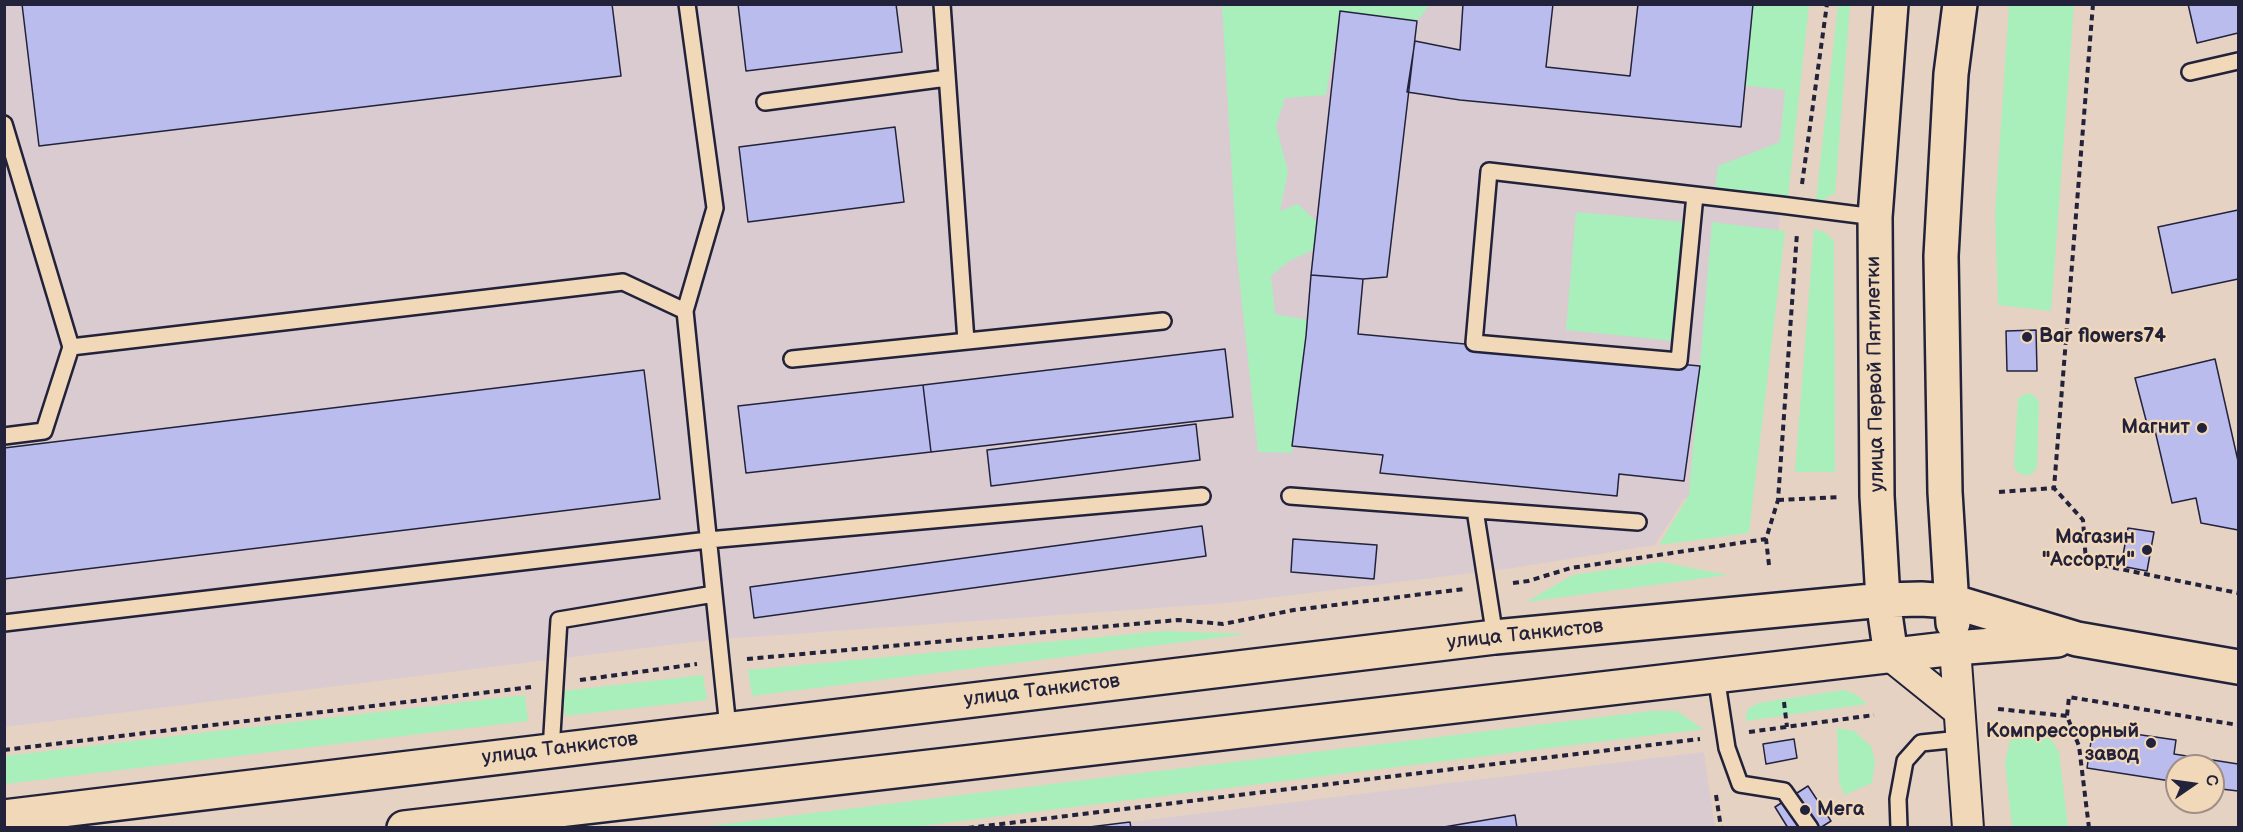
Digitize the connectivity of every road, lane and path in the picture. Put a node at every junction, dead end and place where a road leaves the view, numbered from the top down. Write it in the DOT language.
graph roads {
  1 [pos="687,4"];
  2 [pos="942,4"];
  3 [pos="1827,4"];
  4 [pos="1892,4"];
  5 [pos="1960,4"];
  6 [pos="2093,4"];
  7 [pos="2238,61"];
  8 [pos="2190,72"];
  9 [pos="947,78"];
  10 [pos="765,102"];
  11 [pos="4,124"];
  12 [pos="1695,195"];
  13 [pos="1799,208"];
  14 [pos="1875,217"];
  15 [pos="685,311"];
  16 [pos="1163,321"];
  17 [pos="966,341"];
  18 [pos="72,347"];
  19 [pos="792,359"];
  20 [pos="4,436"];
  21 [pos="2054,488"];
  22 [pos="1999,492"];
  23 [pos="1202,496"];
  24 [pos="1290,496"];
  25 [pos="1840,497"];
  26 [pos="1778,500"];
  27 [pos="1475,510"];
  28 [pos="1638,522"];
  29 [pos="1766,539"];
  30 [pos="708,540"];
  31 [pos="1769,565"];
  32 [pos="1487,586"];
  33 [pos="714,594"];
  34 [pos="2238,594"];
  35 [pos="1883,600"];
  36 [pos="1951,601"];
  37 [pos="4,623"];
  38 [pos="1495,637"];
  39 [pos="2077,639"];
  40 [pos="1955,648"];
  41 [pos="1891,656"];
  42 [pos="721,661"];
  43 [pos="2238,667"];
  44 [pos="1716,676"];
  45 [pos="556,684"];
  46 [pos="1783,696"];
  47 [pos="1998,709"];
  48 [pos="1958,710"];
  49 [pos="1874,715"];
  50 [pos="2067,716"];
  51 [pos="2238,725"];
  52 [pos="1787,727"];
  53 [pos="728,728"];
  54 [pos="1725,735"];
  55 [pos="1960,740"];
  56 [pos="4,750"];
  57 [pos="551,750"];
  58 [pos="4,817"];
  59 [pos="404,828"];
  60 [pos="968,828"];
  61 [pos="1810,828"];
  62 [pos="1899,828"];
  63 [pos="1968,828"];
  64 [pos="2089,828"];
  1 -- 15 [label="lane"];
  2 -- 9 [label="lane"];
  3 -- 13 [label="path"];
  4 -- 14 [label="main road, улица Первой Пятилетки"];
  5 -- 36 [label="main road"];
  6 -- 21 [label="path"];
  7 -- 8 [label="lane"];
  9 -- 10 [label="lane"];
  9 -- 17 [label="lane"];
  11 -- 18 [label="lane"];
  12 -- 12 [label="lane"];
  12 -- 13 [label="lane"];
  13 -- 14 [label="lane"];
  13 -- 26 [label="path"];
  14 -- 35 [label="main road, улица Первой Пятилетки"];
  15 -- 18 [label="lane"];
  15 -- 30 [label="lane"];
  16 -- 17 [label="lane"];
  17 -- 19 [label="lane"];
  18 -- 20 [label="lane"];
  21 -- 22 [label="path"];
  21 -- 34 [label="path"];
  23 -- 30 [label="lane"];
  24 -- 27 [label="lane"];
  25 -- 26 [label="path"];
  26 -- 29 [label="path"];
  27 -- 28 [label="lane"];
  27 -- 32 [label="lane"];
  29 -- 31 [label="path"];
  29 -- 32 [label="path"];
  30 -- 33 [label="lane"];
  30 -- 37 [label="lane"];
  32 -- 38 [label="lane"];
  32 -- 42 [label="path"];
  33 -- 42 [label="lane"];
  33 -- 45 [label="lane"];
  35 -- 36 [label="main road, улица Танкистов"];
  35 -- 38 [label="main road, улица Танкистов"];
  35 -- 41 [label="main road, улица Первой Пятилетки"];
  36 -- 39 [label="main road, улица Танкистов"];
  36 -- 40 [label="main road"];
  38 -- 53 [label="main road, улица Танкистов"];
  39 -- 40 [label="main road, улица Танкистов"];
  39 -- 43 [label="main road, улица Танкистов"];
  40 -- 41 [label="main road, улица Танкистов"];
  40 -- 48 [label="street"];
  41 -- 44 [label="main road, улица Танкистов"];
  41 -- 48 [label="street"];
  42 -- 45 [label="path"];
  42 -- 53 [label="lane"];
  44 -- 54 [label="lane"];
  44 -- 59 [label="main road, улица Танкистов"];
  45 -- 56 [label="path"];
  45 -- 57 [label="lane"];
  46 -- 52 [label="path"];
  47 -- 50 [label="path"];
  48 -- 55 [label="street"];
  49 -- 52 [label="path"];
  50 -- 51 [label="path"];
  50 -- 64 [label="path"];
  52 -- 54 [label="path"];
  53 -- 57 [label="main road, улица Танкистов"];
  54 -- 60 [label="path"];
  54 -- 61 [label="lane"];
  55 -- 62 [label="lane"];
  55 -- 63 [label="street"];
  57 -- 58 [label="main road, улица Танкистов"];
}
